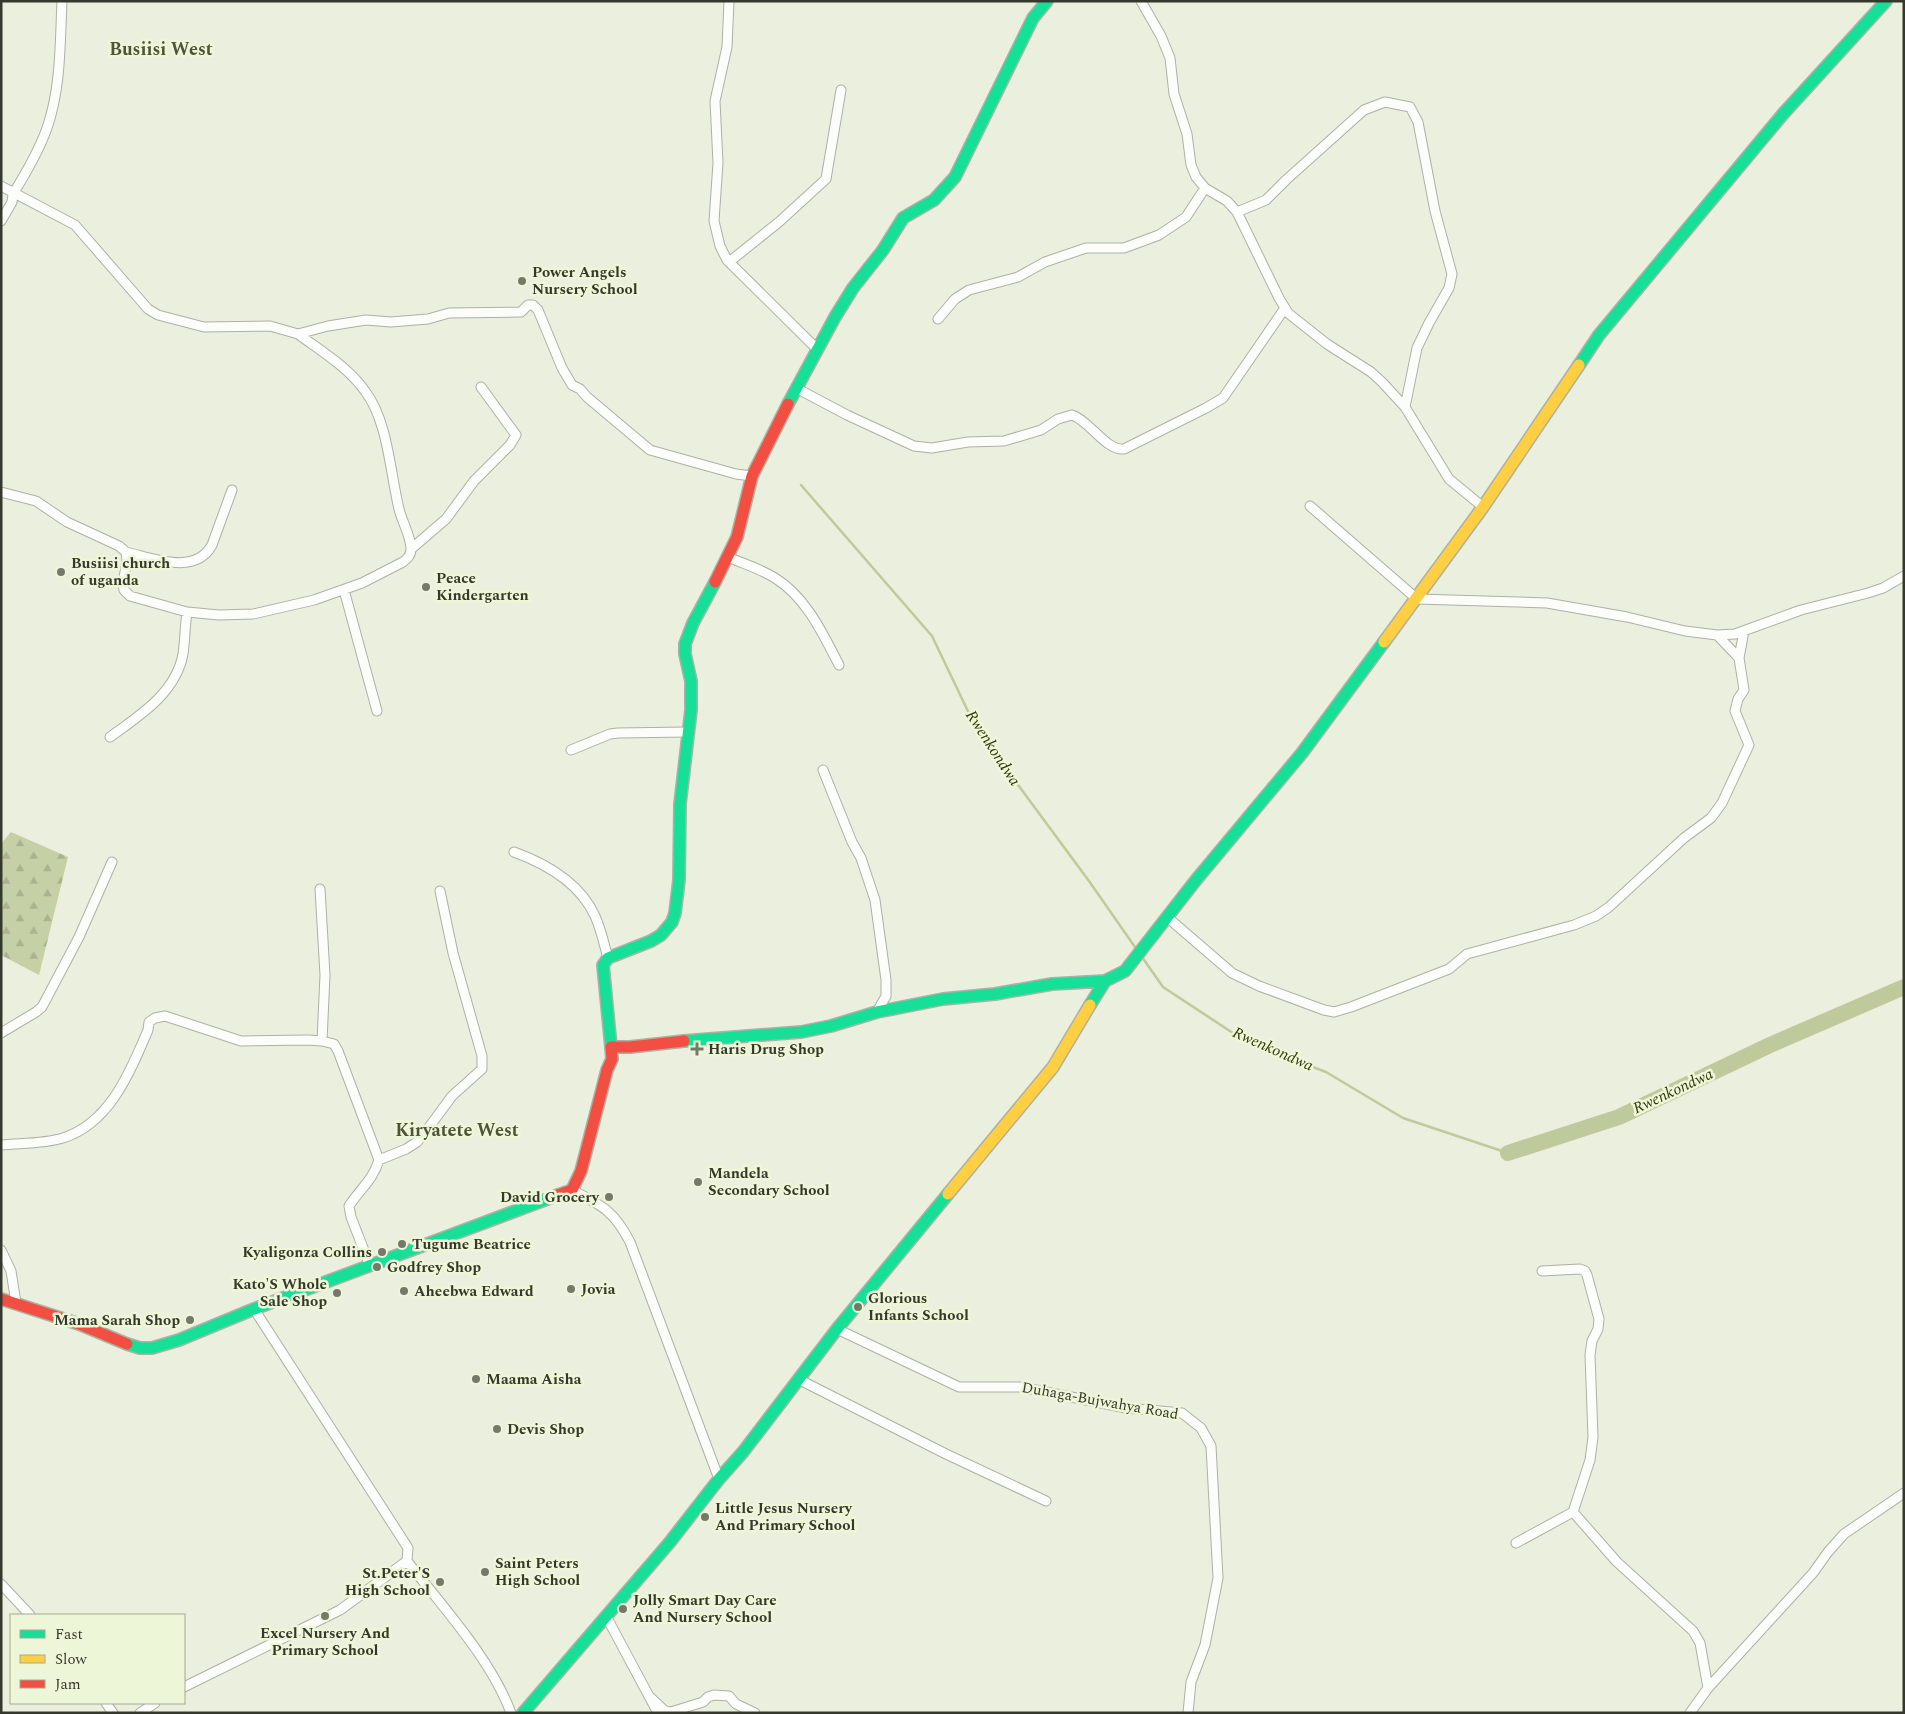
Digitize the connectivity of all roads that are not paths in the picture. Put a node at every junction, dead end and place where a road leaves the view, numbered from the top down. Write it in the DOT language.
graph roads {
  1 [pos="62,1"];
  2 [pos="729,1"];
  3 [pos="1048,1"];
  4 [pos="1141,1"];
  5 [pos="1886,1"];
  6 [pos="841,90"];
  7 [pos="1,186"];
  8 [pos="1205,188"];
  9 [pos="14,194"];
  10 [pos="1236,212"];
  11 [pos="1,221"];
  12 [pos="729,262"];
  13 [pos="1285,308"];
  14 [pos="938,319"];
  15 [pos="298,334"];
  16 [pos="817,349"];
  17 [pos="481,387"];
  18 [pos="796,388"];
  19 [pos="1405,407"];
  20 [pos="752,476"];
  21 [pos="232,490"];
  22 [pos="1,492"];
  23 [pos="1310,506"];
  24 [pos="1483,507"];
  25 [pos="411,548"];
  26 [pos="126,552"];
  27 [pos="728,557"];
  28 [pos="1904,576"];
  29 [pos="344,590"];
  30 [pos="1417,600"];
  31 [pos="187,612"];
  32 [pos="1744,631"];
  33 [pos="1717,636"];
  34 [pos="1739,658"];
  35 [pos="838,665"];
  36 [pos="377,711"];
  37 [pos="688,732"];
  38 [pos="110,738"];
  39 [pos="571,750"];
  40 [pos="823,770"];
  41 [pos="514,852"];
  42 [pos="112,862"];
  43 [pos="320,889"];
  44 [pos="440,891"];
  45 [pos="1167,917"];
  46 [pos="608,958"];
  47 [pos="1105,981"];
  48 [pos="876,1012"];
  49 [pos="1,1033"];
  50 [pos="322,1041"];
  51 [pos="611,1047"];
  52 [pos="1,1144"];
  53 [pos="379,1160"];
  54 [pos="572,1190"];
  55 [pos="1,1250"];
  56 [pos="370,1266"];
  57 [pos="1542,1271"];
  58 [pos="1,1299"];
  59 [pos="16,1304"];
  60 [pos="254,1309"];
  61 [pos="837,1329"];
  62 [pos="798,1379"];
  63 [pos="719,1479"];
  64 [pos="1904,1493"];
  65 [pos="1046,1501"];
  66 [pos="1574,1512"];
  67 [pos="1516,1543"];
  68 [pos="406,1561"];
  69 [pos="1,1584"];
  70 [pos="29,1614"];
  71 [pos="606,1616"];
  72 [pos="185,1687"];
  73 [pos="1708,1688"];
  74 [pos="650,1697"];
  75 [pos="154,1704"];
  76 [pos="140,1713"];
  77 [pos="512,1713"];
  78 [pos="523,1713"];
  79 [pos="658,1713"];
  80 [pos="755,1713"];
  81 [pos="1188,1713"];
  82 [pos="1690,1713"];
  1 -- 9 [label="street"];
  2 -- 12 [label="street"];
  3 -- 16 [label="street"];
  4 -- 8 [label="street"];
  5 -- 24 [label="street"];
  6 -- 12 [label="street"];
  7 -- 9 [label="street"];
  8 -- 10 [label="street"];
  8 -- 14 [label="street"];
  9 -- 11 [label="street"];
  9 -- 15 [label="street"];
  10 -- 13 [label="street"];
  10 -- 19 [label="street"];
  12 -- 16 [label="street"];
  13 -- 18 [label="street"];
  13 -- 19 [label="street"];
  15 -- 20 [label="street"];
  15 -- 25 [label="street"];
  16 -- 18 [label="street"];
  17 -- 25 [label="street"];
  18 -- 20 [label="street"];
  19 -- 24 [label="street"];
  20 -- 27 [label="street"];
  21 -- 26 [label="street"];
  22 -- 26 [label="street"];
  23 -- 30 [label="street"];
  24 -- 30 [label="street"];
  25 -- 29 [label="street"];
  26 -- 31 [label="street"];
  27 -- 35 [label="street"];
  27 -- 37 [label="street"];
  28 -- 32 [label="street"];
  29 -- 31 [label="street"];
  29 -- 36 [label="street"];
  30 -- 33 [label="street"];
  30 -- 45 [label="street"];
  31 -- 38 [label="street"];
  32 -- 33 [label="street"];
  32 -- 34 [label="street"];
  33 -- 34 [label="street"];
  34 -- 45 [label="street"];
  37 -- 39 [label="street"];
  37 -- 46 [label="street"];
  40 -- 48 [label="street"];
  41 -- 46 [label="street"];
  42 -- 49 [label="street"];
  43 -- 50 [label="street"];
  44 -- 53 [label="street"];
  45 -- 47 [label="street"];
  46 -- 51 [label="street"];
  47 -- 48 [label="street"];
  47 -- 61 [label="street"];
  48 -- 51 [label="street"];
  50 -- 52 [label="street"];
  50 -- 53 [label="street"];
  51 -- 54 [label="street"];
  53 -- 56 [label="street"];
  54 -- 56 [label="street"];
  54 -- 63 [label="street"];
  55 -- 59 [label="street"];
  56 -- 60 [label="street"];
  57 -- 66 [label="street"];
  58 -- 59 [label="street"];
  59 -- 60 [label="street"];
  60 -- 68 [label="street"];
  61 -- 62 [label="street"];
  61 -- 81 [label="street, Duhaga-Bujwahya Road"];
  62 -- 63 [label="street"];
  62 -- 65 [label="street"];
  63 -- 71 [label="street"];
  64 -- 73 [label="street"];
  66 -- 67 [label="street"];
  66 -- 73 [label="street"];
  68 -- 72 [label="street"];
  68 -- 77 [label="street"];
  69 -- 70 [label="street"];
  71 -- 74 [label="street"];
  71 -- 78 [label="street"];
  73 -- 82 [label="street"];
  74 -- 79 [label="street"];
  74 -- 80 [label="street"];
  75 -- 76 [label="street"];
}
